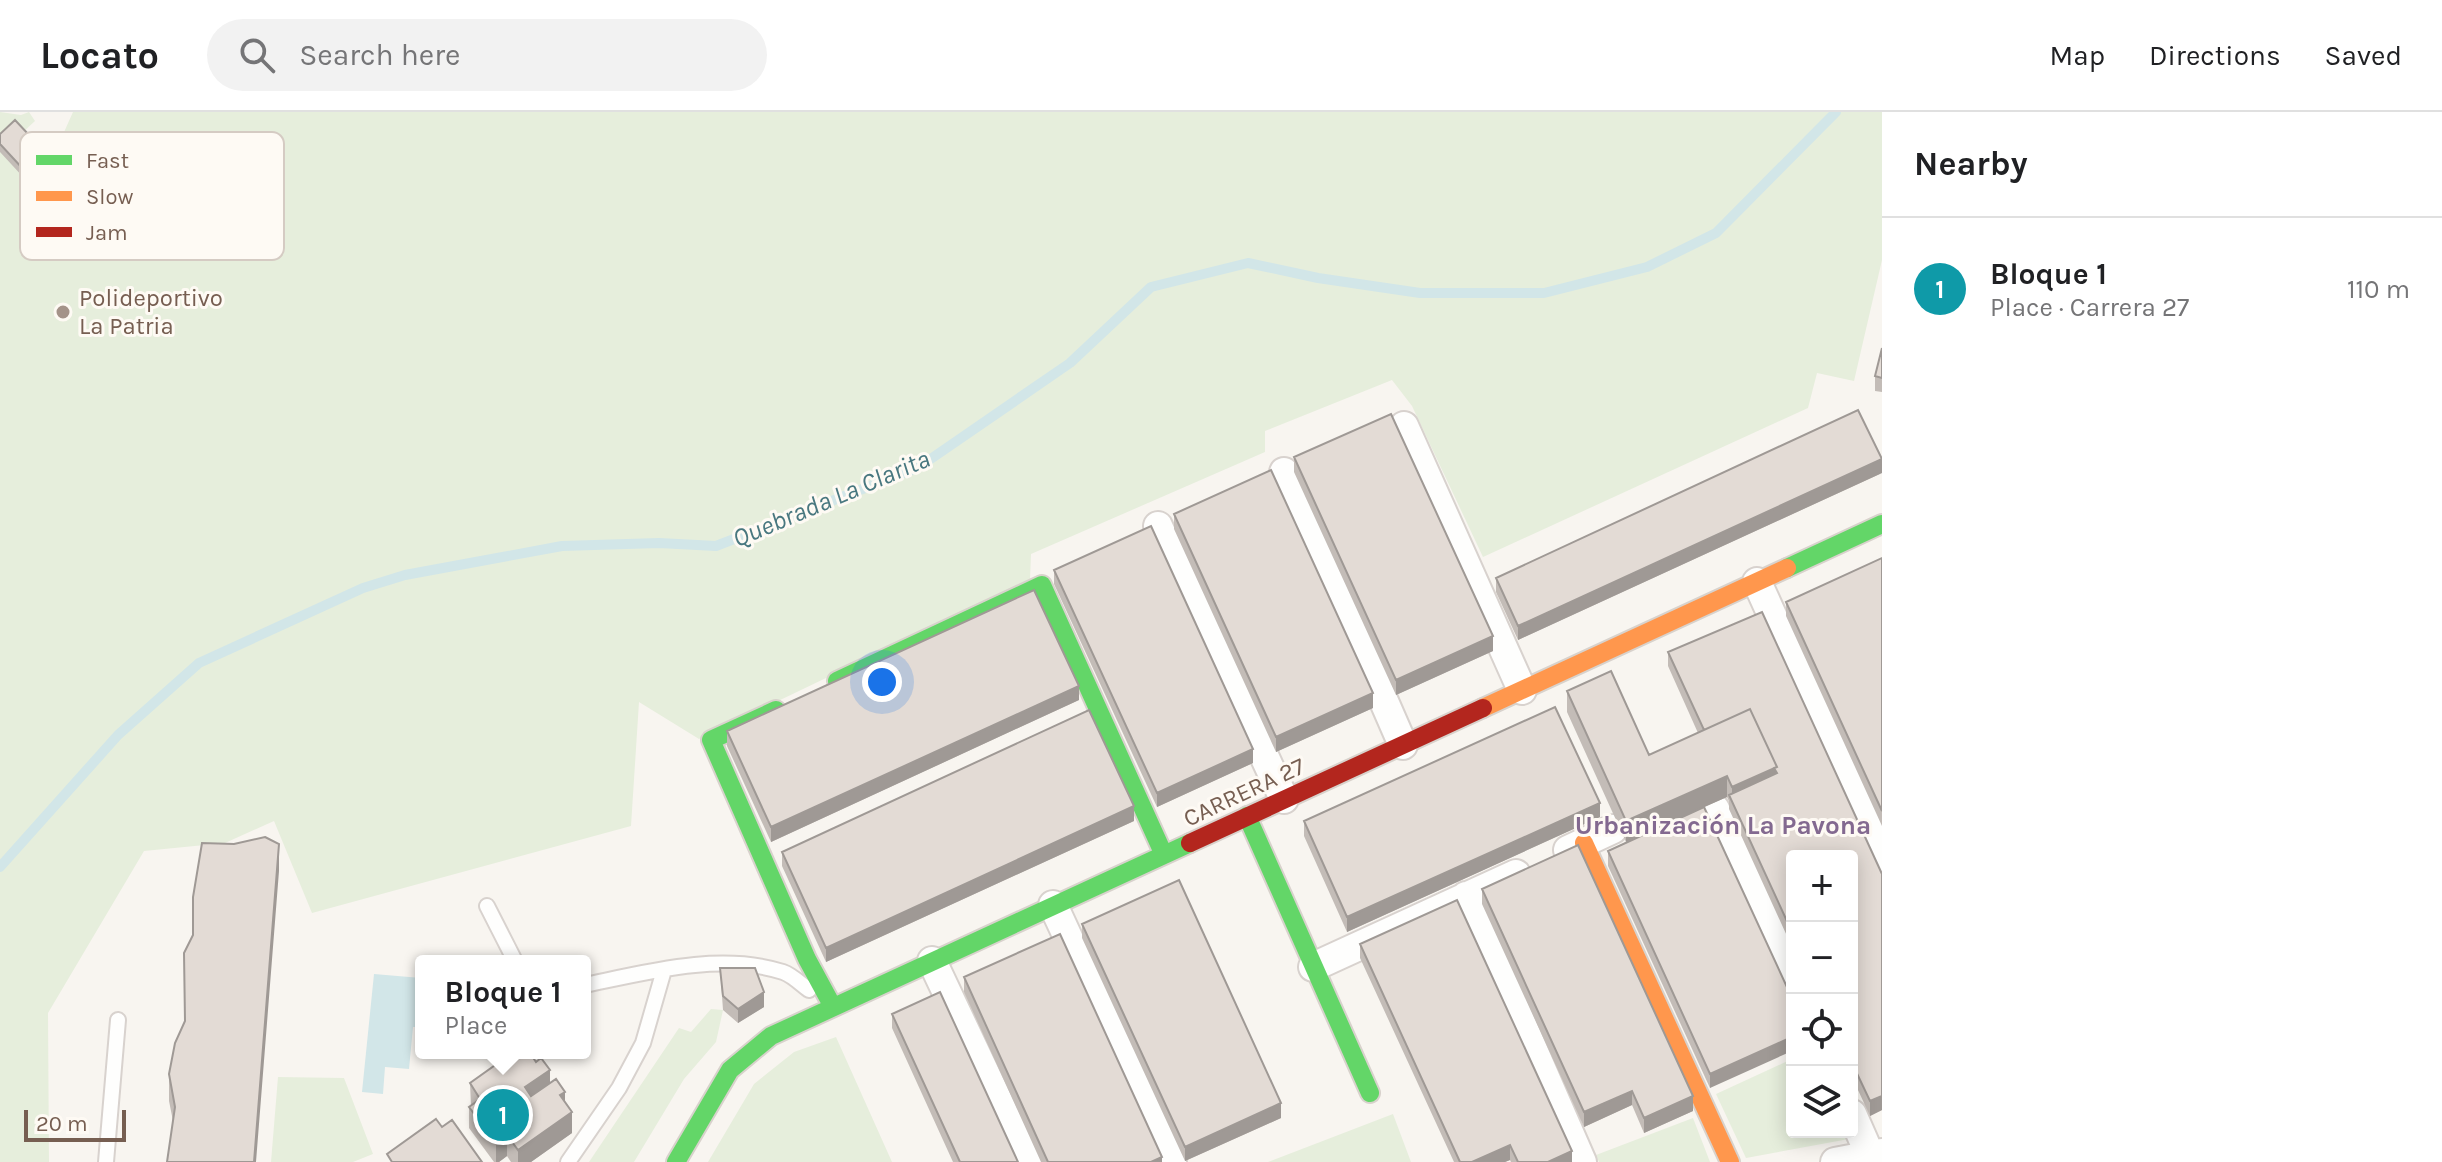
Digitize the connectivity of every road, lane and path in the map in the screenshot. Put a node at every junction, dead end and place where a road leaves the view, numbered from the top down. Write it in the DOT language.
graph roads {
  1 [pos="1404,426"];
  2 [pos="1284,472"];
  3 [pos="1158,526"];
  4 [pos="1880,531"];
  5 [pos="1757,582"];
  6 [pos="826,686"];
  7 [pos="1522,690"];
  8 [pos="798,700"];
  9 [pos="1096,709"];
  10 [pos="1067,722"];
  11 [pos="1403,745"];
  12 [pos="1284,799"];
  13 [pos="1715,809"];
  14 [pos="1247,816"];
  15 [pos="1613,829"];
  16 [pos="1584,843"];
  17 [pos="793,848"];
  18 [pos="1164,855"];
  19 [pos="1882,858"];
  20 [pos="764,861"];
  21 [pos="1466,896"];
  22 [pos="1053,905"];
  23 [pos="487,906"];
  24 [pos="512,955"];
  25 [pos="932,961"];
  26 [pos="1313,967"];
  27 [pos="1786,967"];
  28 [pos="664,970"];
  29 [pos="591,984"];
  30 [pos="833,1007"];
  31 [pos="118,1020"];
  32 [pos="1370,1093"];
  33 [pos="1858,1124"];
  34 [pos="1876,1154"];
  35 [pos="106,1162"];
  36 [pos="568,1162"];
  37 [pos="676,1162"];
  38 [pos="1027,1162"];
  39 [pos="1172,1162"];
  40 [pos="1582,1162"];
  41 [pos="1730,1162"];
  42 [pos="1835,1162"];
  1 -- 7 [label="street"];
  2 -- 11 [label="street"];
  3 -- 12 [label="street"];
  4 -- 5 [label="street, CARRERA 27"];
  5 -- 7 [label="street, CARRERA 27"];
  5 -- 19 [label="street"];
  6 -- 9 [label="street"];
  7 -- 11 [label="street, CARRERA 27"];
  8 -- 20 [label="street"];
  9 -- 10 [label="street"];
  9 -- 18 [label="street"];
  11 -- 12 [label="street, CARRERA 27"];
  12 -- 14 [label="street, CARRERA 27"];
  13 -- 27 [label="street"];
  14 -- 18 [label="street, CARRERA 27"];
  14 -- 26 [label="street"];
  15 -- 16 [label="street"];
  16 -- 21 [label="street"];
  16 -- 41 [label="street"];
  17 -- 20 [label="street"];
  18 -- 22 [label="street, CARRERA 27"];
  20 -- 30 [label="street"];
  21 -- 26 [label="street"];
  21 -- 40 [label="street"];
  22 -- 25 [label="street, CARRERA 27"];
  22 -- 39 [label="street"];
  23 -- 24 [label="lane"];
  25 -- 30 [label="street, CARRERA 27"];
  25 -- 38 [label="street"];
  26 -- 32 [label="street"];
  28 -- 29 [label="lane"];
  28 -- 30 [label="lane"];
  28 -- 36 [label="lane"];
  30 -- 37 [label="street, CARRERA 27"];
  31 -- 35 [label="lane"];
  33 -- 34 [label="street"];
  34 -- 42 [label="street"];
}
